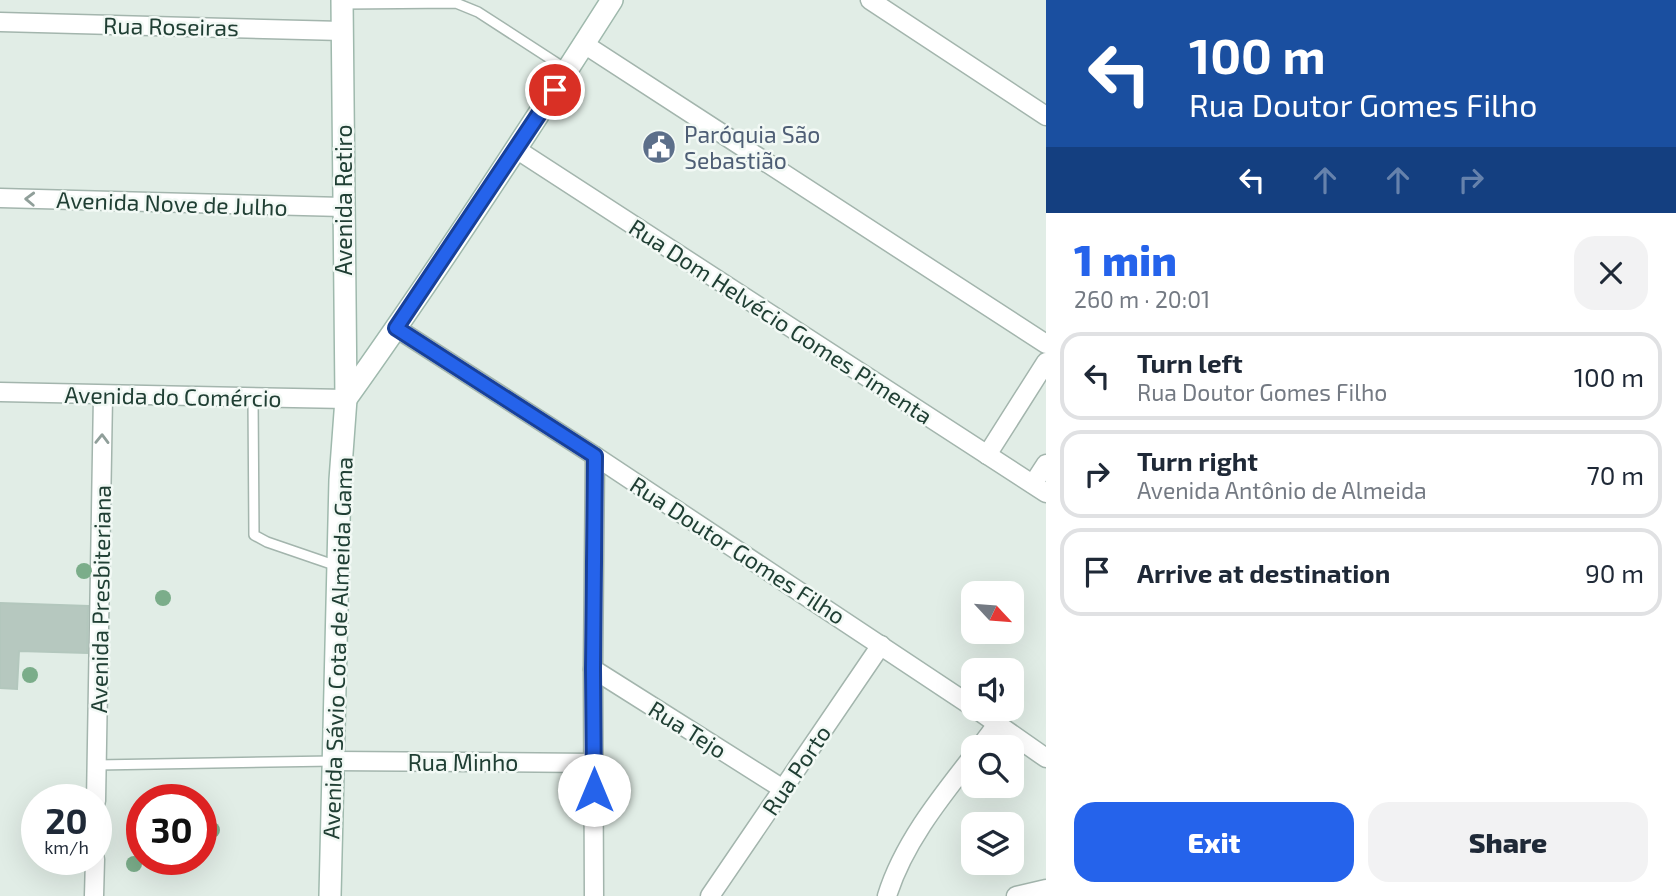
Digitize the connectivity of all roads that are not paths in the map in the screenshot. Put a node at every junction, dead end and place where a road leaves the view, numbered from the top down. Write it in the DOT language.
graph roads {
  1 [pos="612,0"];
  2 [pos="870,0"];
  3 [pos="342,2"];
  4 [pos="0,22"];
  5 [pos="342,31"];
  6 [pos="584,44"];
  7 [pos="567,71"];
  8 [pos="1046,116"];
  9 [pos="516,149"];
  10 [pos="0,198"];
  11 [pos="343,207"];
  12 [pos="396,328"];
  13 [pos="1046,344"];
  14 [pos="1046,362"];
  15 [pos="0,392"];
  16 [pos="103,396"];
  17 [pos="253,398"];
  18 [pos="346,399"];
  19 [pos="987,455"];
  20 [pos="595,456"];
  21 [pos="1046,464"];
  22 [pos="1040,488"];
  23 [pos="338,566"];
  24 [pos="881,645"];
  25 [pos="593,669"];
  26 [pos="961,699"];
  27 [pos="995,721"];
  28 [pos="998,723"];
  29 [pos="989,735"];
  30 [pos="1046,758"];
  31 [pos="333,761"];
  32 [pos="594,763"];
  33 [pos="97,765"];
  34 [pos="961,772"];
  35 [pos="96,784"];
  36 [pos="783,789"];
  37 [pos="95,875"];
  38 [pos="1046,889"];
  39 [pos="94,896"];
  40 [pos="330,896"];
  41 [pos="594,896"];
  42 [pos="710,896"];
  43 [pos="887,896"];
  44 [pos="1016,896"];
  1 -- 6 [label="street"];
  2 -- 8 [label="street"];
  3 -- 5 [label="street, Avenida Retiro"];
  3 -- 7 [label="lane"];
  4 -- 5 [label="street, Rua Roseiras"];
  5 -- 11 [label="street, Avenida Retiro"];
  6 -- 7 [label="street"];
  6 -- 13 [label="street"];
  7 -- 9 [label="street"];
  9 -- 12 [label="street"];
  9 -- 19 [label="street, Rua Dom Helvécio Gomes Pimenta"];
  11 -- 10 [label="street, Avenida Nove de Julho, one-way"];
  11 -- 18 [label="street, Avenida Retiro"];
  12 -- 18 [label="street"];
  12 -- 20 [label="street, Rua Doutor Gomes Filho"];
  14 -- 19 [label="street"];
  15 -- 16 [label="street, Avenida do Comércio"];
  16 -- 17 [label="street, Avenida do Comércio"];
  33 -- 16 [label="street, Avenida Presbiteriana, one-way"];
  17 -- 18 [label="street, Avenida do Comércio"];
  17 -- 23 [label="lane"];
  18 -- 23 [label="street, Avenida Sávio Cota de Almeida Gama"];
  19 -- 22 [label="street, Rua Dom Helvécio Gomes Pimenta"];
  20 -- 24 [label="street, Rua Doutor Gomes Filho"];
  20 -- 25 [label="street"];
  21 -- 22 [label="street"];
  23 -- 31 [label="street, Avenida Sávio Cota de Almeida Gama"];
  24 -- 26 [label="street, Rua Doutor Gomes Filho"];
  24 -- 36 [label="street, Rua Porto"];
  25 -- 32 [label="street"];
  25 -- 36 [label="street, Rua Tejo"];
  27 -- 28 [label="street, Rua Doutor Gomes Filho"];
  28 -- 29 [label="street"];
  28 -- 30 [label="street, Rua Doutor Gomes Filho"];
  31 -- 32 [label="street, Rua Minho"];
  31 -- 33 [label="lane"];
  31 -- 40 [label="street, Avenida Sávio Cota de Almeida Gama"];
  32 -- 41 [label="street"];
  33 -- 35 [label="street, Avenida Presbiteriana"];
  34 -- 43 [label="street"];
  36 -- 42 [label="street, Rua Porto"];
  37 -- 39 [label="street"];
  38 -- 44 [label="street"];
}
